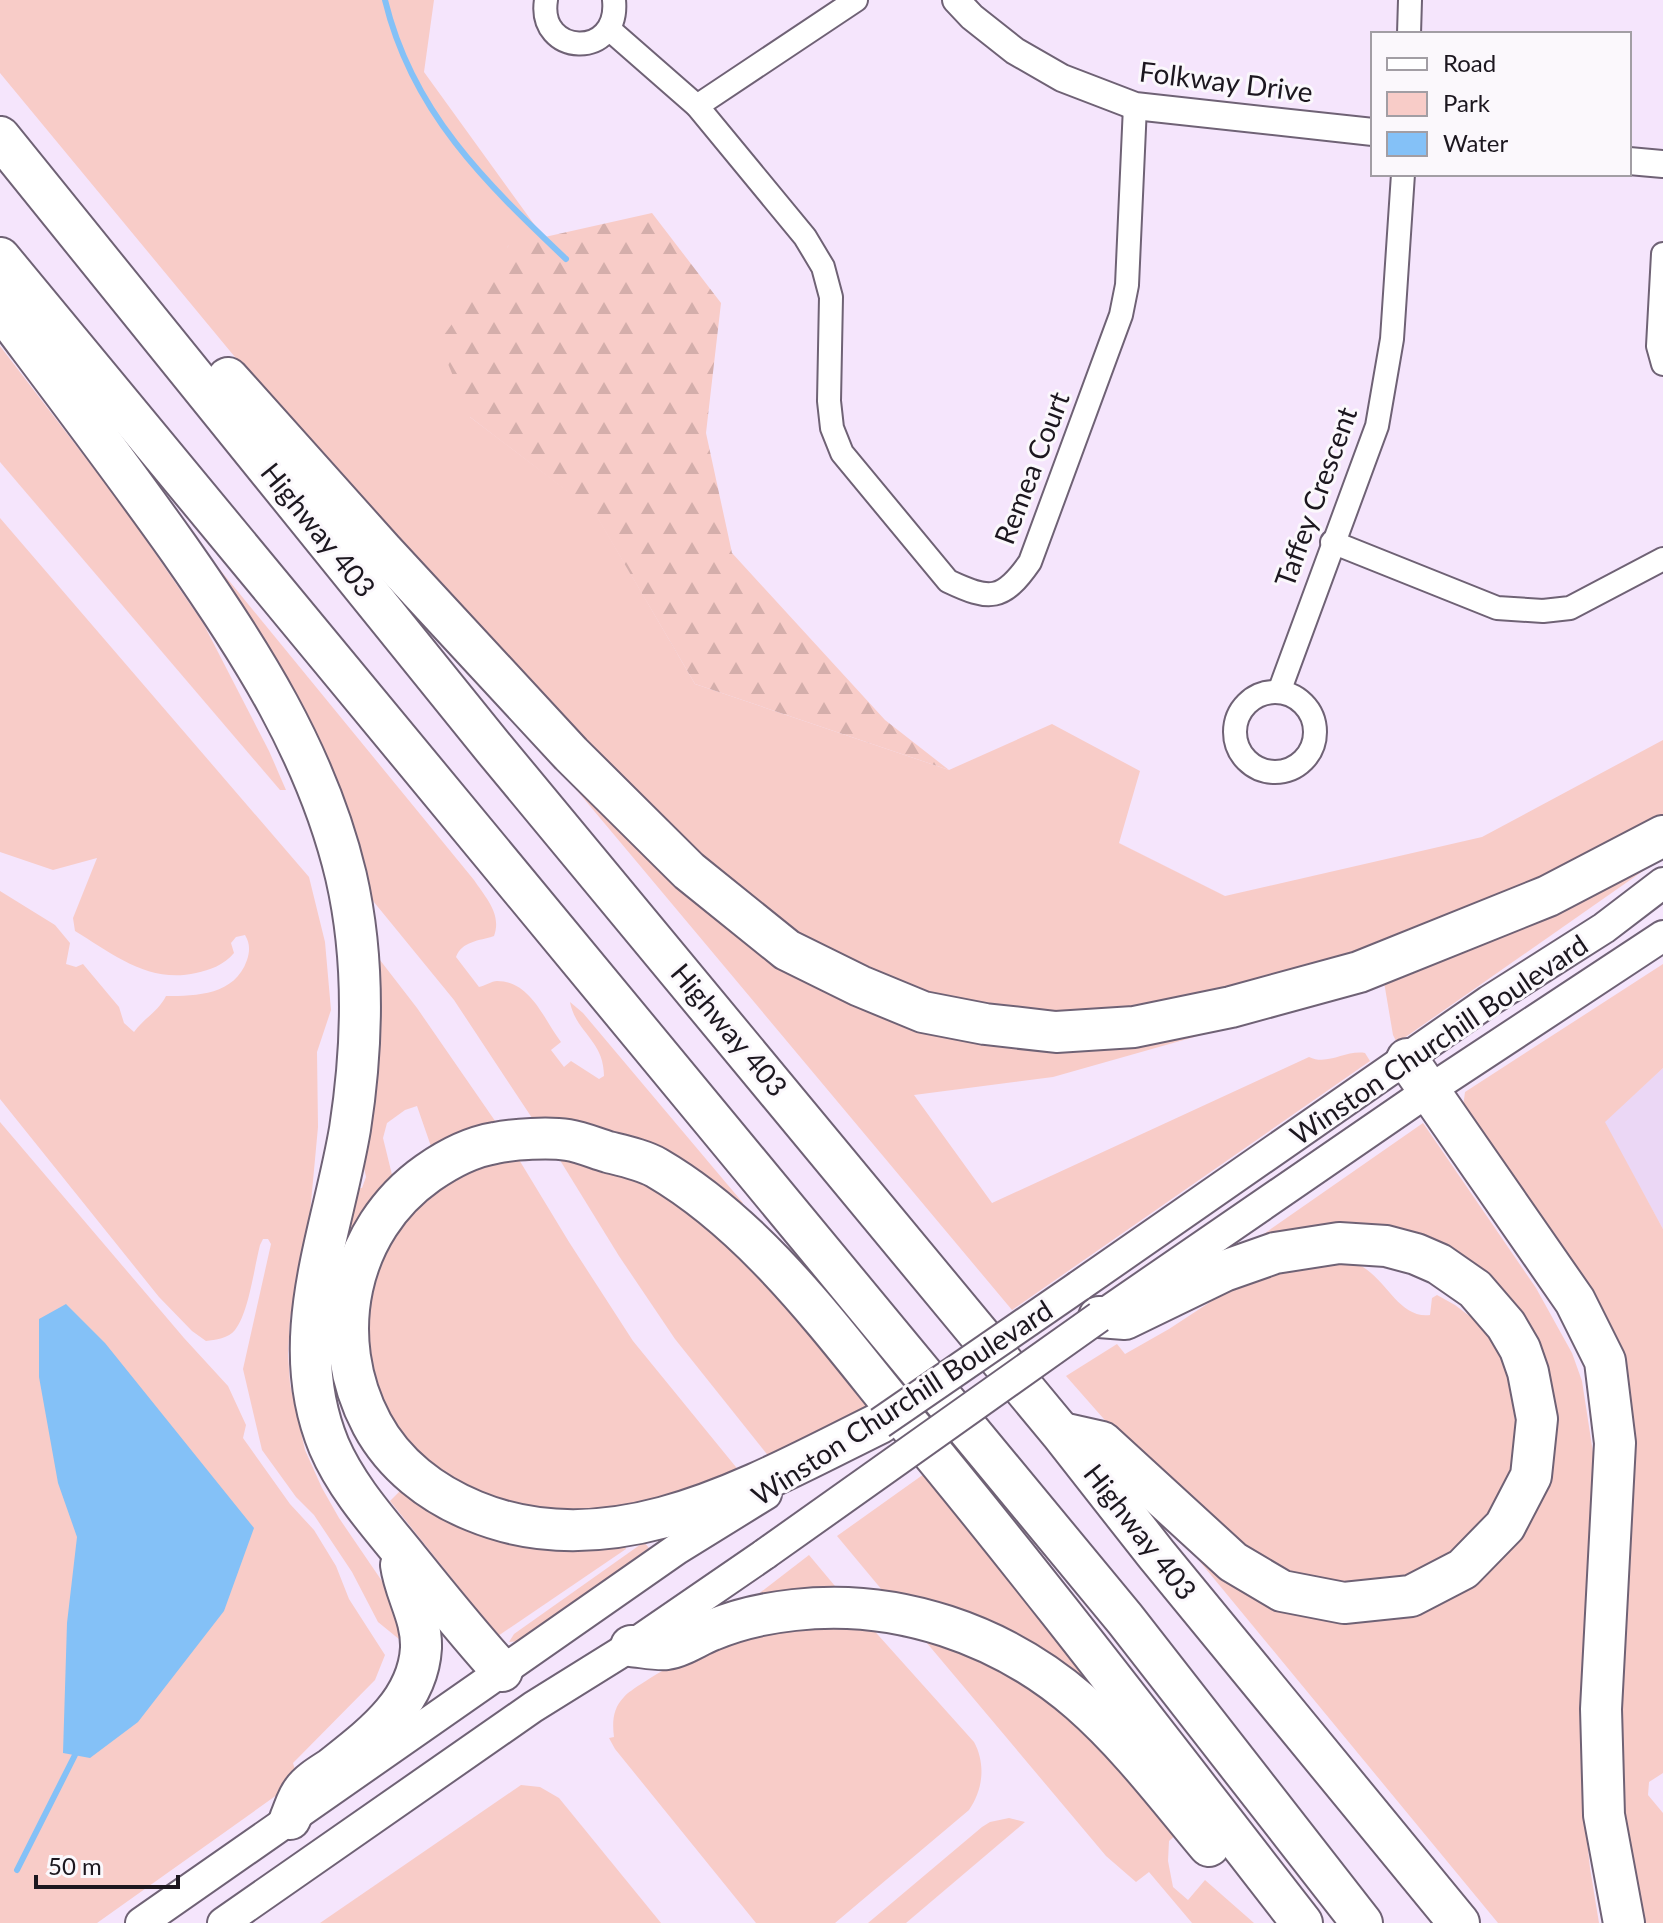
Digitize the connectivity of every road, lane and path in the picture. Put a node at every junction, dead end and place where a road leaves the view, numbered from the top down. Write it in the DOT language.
graph roads {
  1 [pos="546,0"];
  2 [pos="614,0"];
  3 [pos="856,0"];
  4 [pos="956,0"];
  5 [pos="1410,0"];
  6 [pos="609,29"];
  7 [pos="1409,32"];
  8 [pos="697,106"];
  9 [pos="1135,106"];
  10 [pos="1371,132"];
  11 [pos="0,137"];
  12 [pos="1631,161"];
  13 [pos="1663,164"];
  14 [pos="1403,176"];
  15 [pos="1663,254"];
  16 [pos="0,258"];
  17 [pos="109,271"];
  18 [pos="0,307"];
  19 [pos="1663,364"];
  20 [pos="1332,542"];
  21 [pos="1663,559"];
  22 [pos="1279,692"];
  23 [pos="1663,836"];
  24 [pos="1663,883"];
  25 [pos="1663,936"];
  26 [pos="1418,1075"];
  27 [pos="1089,1302"];
  28 [pos="880,1423"];
  29 [pos="1061,1433"];
  30 [pos="719,1510"];
  31 [pos="400,1549"];
  32 [pos="631,1646"];
  33 [pos="502,1671"];
  34 [pos="290,1819"];
  35 [pos="141,1923"];
  36 [pos="223,1923"];
  37 [pos="1274,1923"];
  38 [pos="1302,1923"];
  39 [pos="1362,1923"];
  40 [pos="1459,1923"];
  41 [pos="1624,1923"];
  1 -- 6 [label="street"];
  2 -- 6 [label="street"];
  3 -- 8 [label="street"];
  4 -- 9 [label="street, Folkway Drive"];
  5 -- 7 [label="street"];
  6 -- 8 [label="street, Remea Court"];
  8 -- 9 [label="street, Remea Court"];
  9 -- 10 [label="street, Folkway Drive"];
  11 -- 17 [label="highway, Highway 403"];
  12 -- 13 [label="street"];
  14 -- 20 [label="street, Taffey Crescent"];
  15 -- 19 [label="street"];
  16 -- 39 [label="highway"];
  17 -- 23 [label="highway"];
  17 -- 29 [label="highway, Highway 403"];
  18 -- 31 [label="highway"];
  20 -- 21 [label="street"];
  20 -- 22 [label="street, Taffey Crescent"];
  24 -- 26 [label="main road, Winston Churchill Boulevard"];
  25 -- 26 [label="main road, Winston Churchill Boulevard"];
  26 -- 27 [label="main road, Winston Churchill Boulevard"];
  26 -- 41 [label="highway"];
  27 -- 28 [label="main road, Winston Churchill Boulevard, bridge"];
  27 -- 29 [label="highway"];
  27 -- 32 [label="main road, Winston Churchill Boulevard, bridge"];
  28 -- 30 [label="highway"];
  29 -- 40 [label="highway, Highway 403"];
  30 -- 33 [label="main road, Winston Churchill Boulevard"];
  30 -- 38 [label="highway"];
  31 -- 33 [label="highway"];
  31 -- 34 [label="highway"];
  32 -- 36 [label="main road, Winston Churchill Boulevard"];
  32 -- 37 [label="highway"];
  33 -- 34 [label="main road, Winston Churchill Boulevard"];
  34 -- 35 [label="main road, Winston Churchill Boulevard"];
}
